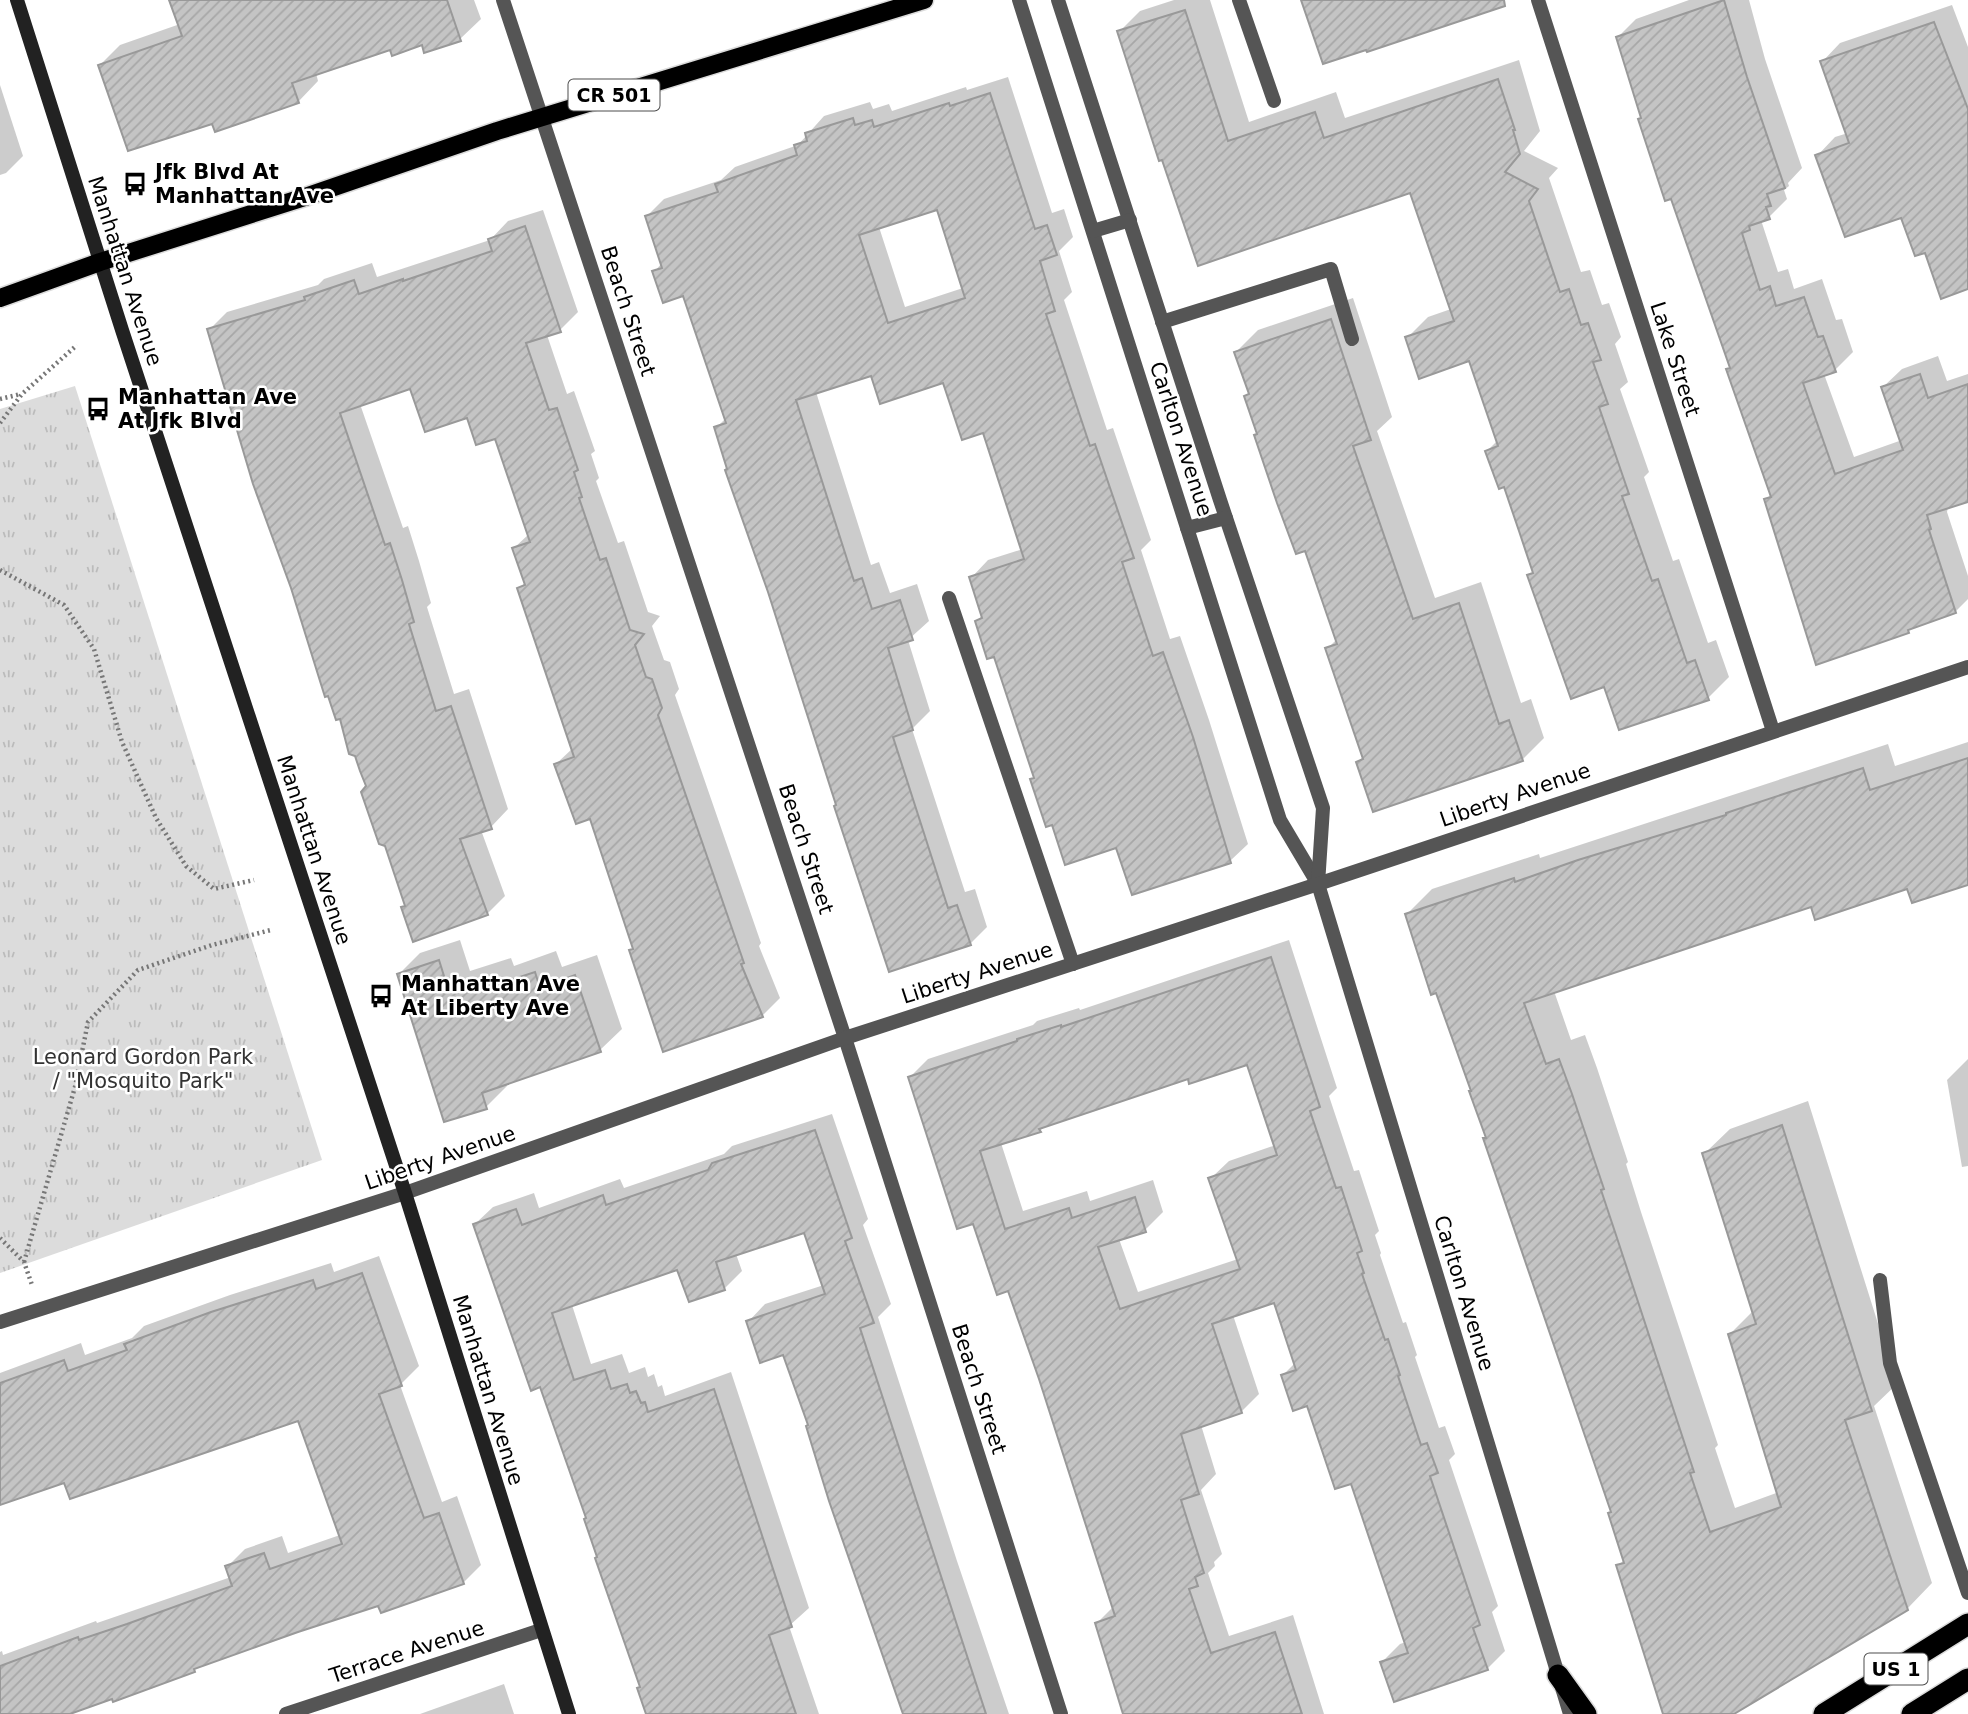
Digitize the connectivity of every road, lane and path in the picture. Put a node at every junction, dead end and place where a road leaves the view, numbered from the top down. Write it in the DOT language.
graph roads {
  1 [pos="17,0"];
  2 [pos="503,0"];
  3 [pos="924,0"];
  4 [pos="1019,0"];
  5 [pos="1058,0"];
  6 [pos="1238,0"];
  7 [pos="1538,0"];
  8 [pos="1274,101"];
  9 [pos="541,117"];
  10 [pos="1130,220"];
  11 [pos="1093,231"];
  12 [pos="100,262"];
  13 [pos="0,298"];
  14 [pos="1162,322"];
  15 [pos="1352,339"];
  16 [pos="78,345"];
  17 [pos="22,394"];
  18 [pos="0,399"];
  19 [pos="0,423"];
  20 [pos="1226,518"];
  21 [pos="1187,527"];
  22 [pos="0,570"];
  23 [pos="949,598"];
  24 [pos="1968,667"];
  25 [pos="1773,731"];
  26 [pos="254,880"];
  27 [pos="1318,884"];
  28 [pos="271,930"];
  29 [pos="1073,964"];
  30 [pos="845,1038"];
  31 [pos="405,1193"];
  32 [pos="0,1238"];
  33 [pos="24,1262"];
  34 [pos="1880,1280"];
  35 [pos="32,1285"];
  36 [pos="0,1322"];
  37 [pos="1968,1593"];
  38 [pos="1968,1624"];
  39 [pos="541,1630"];
  40 [pos="1558,1675"];
  41 [pos="1968,1679"];
  42 [pos="286,1714"];
  43 [pos="569,1714"];
  44 [pos="1061,1714"];
  45 [pos="1570,1714"];
  46 [pos="1586,1714"];
  47 [pos="1824,1714"];
  48 [pos="1912,1714"];
  1 -- 12 [label="street, Manhattan Avenue"];
  2 -- 9 [label="street, Beach Street"];
  3 -- 9 [label="main road, CR 501"];
  4 -- 11 [label="street, Carlton Avenue"];
  5 -- 10 [label="street, Carlton Avenue"];
  6 -- 8 [label="street"];
  7 -- 25 [label="street, Lake Street"];
  9 -- 12 [label="main road, CR 501"];
  9 -- 30 [label="street, Beach Street"];
  10 -- 11 [label="street"];
  10 -- 14 [label="street, Carlton Avenue"];
  11 -- 21 [label="street, Carlton Avenue"];
  12 -- 13 [label="main road, CR 501"];
  12 -- 31 [label="street, Manhattan Avenue"];
  14 -- 15 [label="street"];
  14 -- 20 [label="street, Carlton Avenue"];
  16 -- 17 [label="path"];
  17 -- 18 [label="path"];
  17 -- 19 [label="path"];
  20 -- 21 [label="street"];
  20 -- 27 [label="street, Carlton Avenue"];
  21 -- 27 [label="street, Carlton Avenue"];
  22 -- 26 [label="path"];
  23 -- 29 [label="street"];
  24 -- 25 [label="street, Liberty Avenue"];
  25 -- 27 [label="street, Liberty Avenue"];
  27 -- 29 [label="street, Liberty Avenue"];
  27 -- 40 [label="street, Carlton Avenue"];
  28 -- 33 [label="path"];
  29 -- 30 [label="street, Liberty Avenue"];
  30 -- 31 [label="street, Liberty Avenue"];
  30 -- 44 [label="street, Beach Street"];
  31 -- 36 [label="street, Liberty Avenue"];
  31 -- 39 [label="street, Manhattan Avenue"];
  32 -- 33 [label="path"];
  33 -- 35 [label="path"];
  34 -- 37 [label="street"];
  38 -- 47 [label="highway, US 1"];
  39 -- 42 [label="street, Terrace Avenue"];
  39 -- 43 [label="street, Manhattan Avenue"];
  40 -- 45 [label="street, Carlton Avenue"];
  40 -- 46 [label="highway"];
  41 -- 48 [label="highway, US 1"];
}
